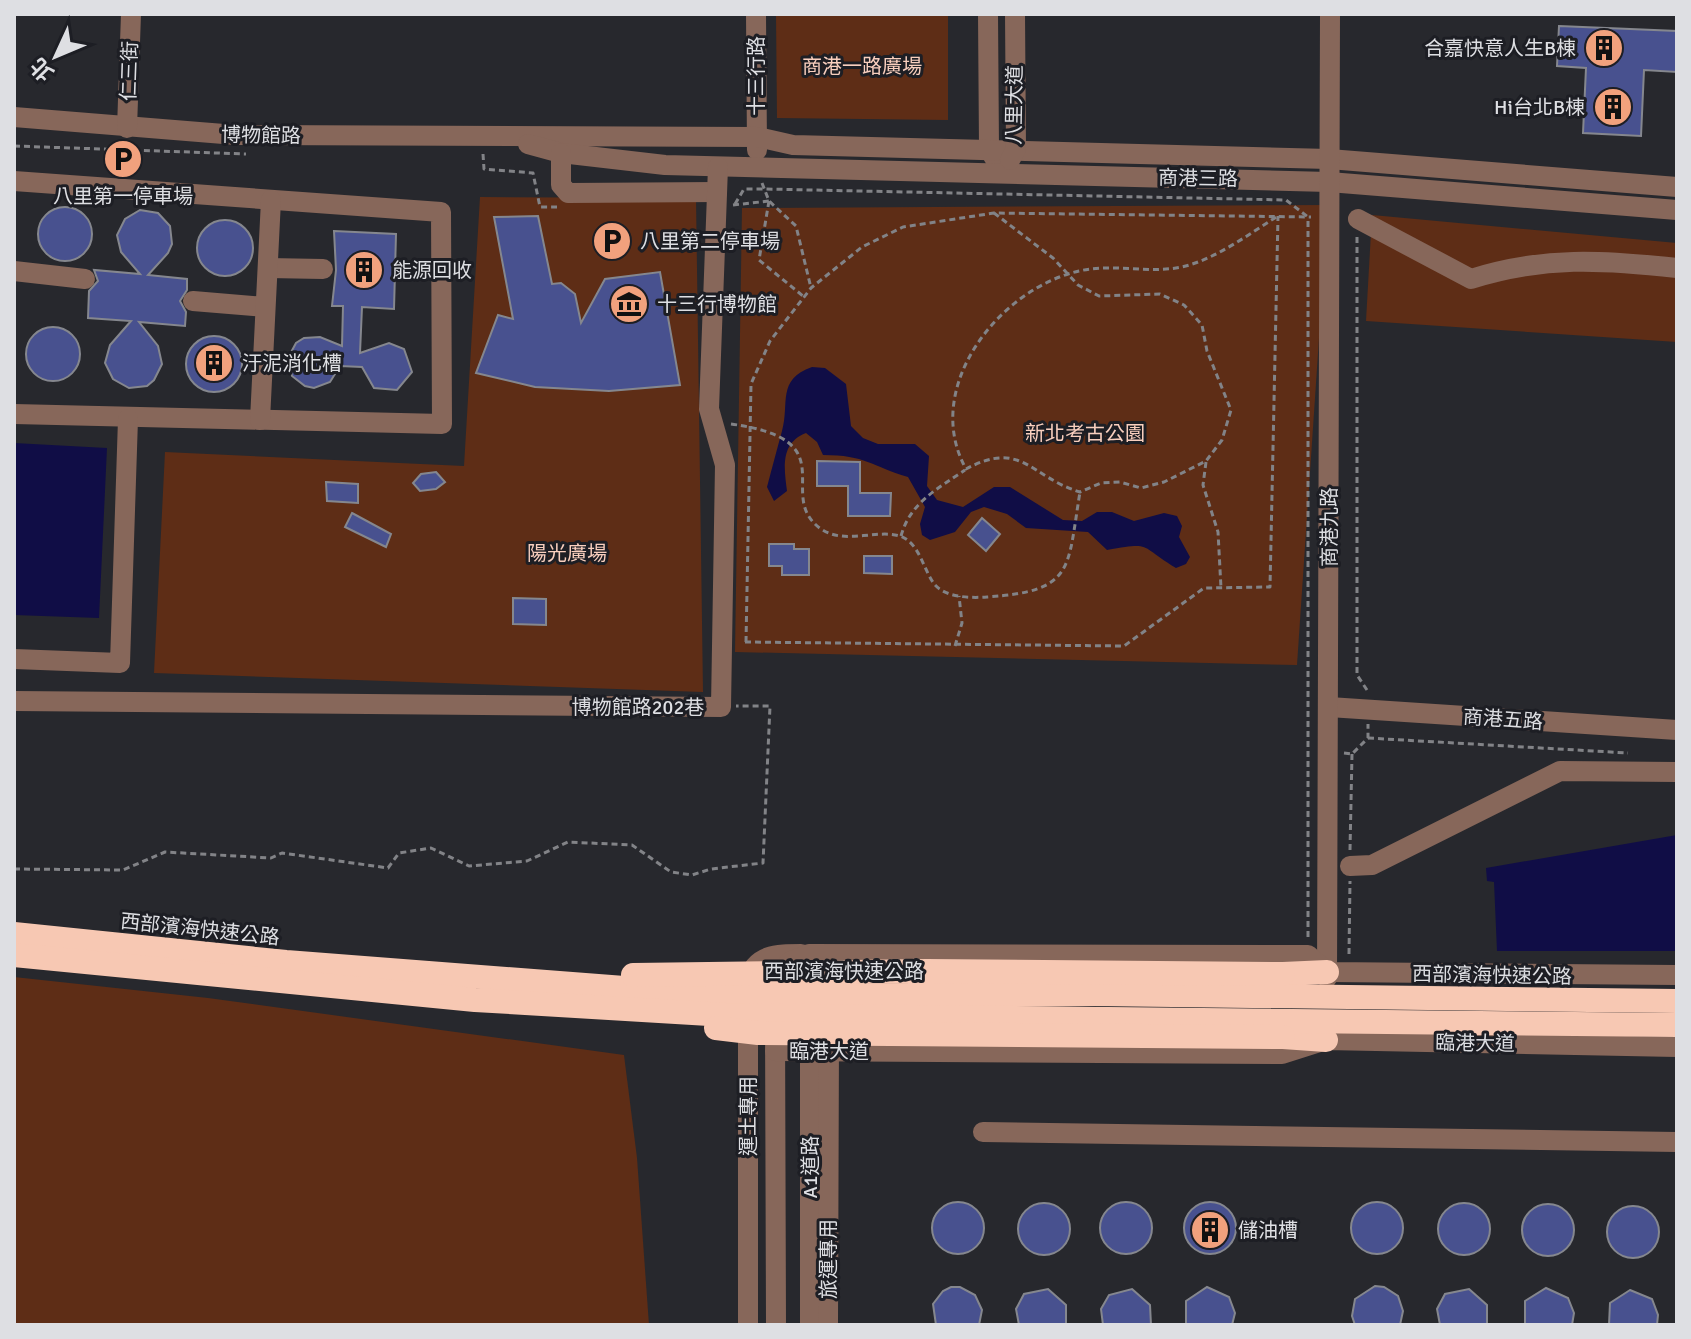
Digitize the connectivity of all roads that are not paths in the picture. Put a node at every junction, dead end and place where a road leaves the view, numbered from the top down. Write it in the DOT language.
graph roads {
  1 [pos="131,14"];
  2 [pos="756,14"];
  3 [pos="988,14"];
  4 [pos="1015,14"];
  5 [pos="1330,14"];
  6 [pos="14,117"];
  7 [pos="127,128"];
  8 [pos="757,137"];
  9 [pos="509,138"];
  10 [pos="989,149"];
  11 [pos="1016,149"];
  12 [pos="561,153"];
  13 [pos="1329,159"];
  14 [pos="718,167"];
  15 [pos="756,167"];
  16 [pos="1002,174"];
  17 [pos="14,181"];
  18 [pos="1329,182"];
  19 [pos="1677,187"];
  20 [pos="717,192"];
  21 [pos="271,200"];
  22 [pos="1677,210"];
  23 [pos="1358,219"];
  24 [pos="268,268"];
  25 [pos="1677,268"];
  26 [pos="323,269"];
  27 [pos="14,271"];
  28 [pos="85,279"];
  29 [pos="193,301"];
  30 [pos="265,307"];
  31 [pos="14,414"];
  32 [pos="128,419"];
  33 [pos="260,420"];
  34 [pos="14,659"];
  35 [pos="14,701"];
  36 [pos="1329,707"];
  37 [pos="1677,730"];
  38 [pos="1677,772"];
  39 [pos="1350,866"];
  40 [pos="14,934"];
  41 [pos="809,954"];
  42 [pos="14,955"];
  43 [pos="1327,972"];
  44 [pos="1677,975"];
  45 [pos="476,988"];
  46 [pos="1677,1004"];
  47 [pos="775,1005"];
  48 [pos="823,1007"];
  49 [pos="1326,1009"];
  50 [pos="1677,1018"];
  51 [pos="1677,1025"];
  52 [pos="1326,1040"];
  53 [pos="1677,1047"];
  54 [pos="775,1051"];
  55 [pos="820,1051"];
  56 [pos="983,1132"];
  57 [pos="1677,1142"];
  58 [pos="775,1227"];
  59 [pos="810,1228"];
  60 [pos="748,1325"];
  61 [pos="776,1325"];
  62 [pos="810,1325"];
  63 [pos="828,1325"];
  1 -- 7 [label="street, 仁三街"];
  2 -- 8 [label="street, 十三行路"];
  3 -- 10 [label="street, 八里大道"];
  4 -- 11 [label="street, 八里大道"];
  5 -- 13 [label="street, 商港九路"];
  6 -- 7 [label="street, 博物館路"];
  7 -- 9 [label="street, 博物館路"];
  8 -- 9 [label="street, 博物館路"];
  8 -- 10 [label="street, 商港三路"];
  8 -- 14 [label="street, 十三行路"];
  8 -- 15 [label="street, 十三行路"];
  9 -- 12 [label="street, 博物館路"];
  10 -- 11 [label="street, 商港三路"];
  10 -- 16 [label="street, 八里大道"];
  11 -- 13 [label="street, 商港三路"];
  11 -- 16 [label="street, 八里大道"];
  12 -- 14 [label="street, 博物館路"];
  12 -- 20 [label="street"];
  13 -- 18 [label="street, 商港九路"];
  13 -- 19 [label="street, 商港三路"];
  14 -- 15 [label="street, 商港三路"];
  14 -- 20 [label="street, 博物館路202巷"];
  15 -- 16 [label="street, 商港三路"];
  16 -- 18 [label="street, 商港三路"];
  17 -- 21 [label="street"];
  18 -- 22 [label="street, 商港三路"];
  18 -- 36 [label="street, 商港九路"];
  20 -- 35 [label="street, 博物館路202巷"];
  21 -- 24 [label="street"];
  21 -- 33 [label="street"];
  23 -- 25 [label="street"];
  24 -- 26 [label="street"];
  24 -- 30 [label="street"];
  27 -- 28 [label="street"];
  29 -- 30 [label="street"];
  30 -- 33 [label="street"];
  31 -- 32 [label="street"];
  32 -- 33 [label="street"];
  32 -- 34 [label="street"];
  36 -- 37 [label="street, 商港五路"];
  36 -- 43 [label="street, 商港九路"];
  38 -- 39 [label="street"];
  40 -- 45 [label="highway, 西部濱海快速公路, bridge"];
  41 -- 43 [label="street"];
  41 -- 47 [label="street, 臨港大道"];
  41 -- 60 [label="street, 運土專用"];
  42 -- 45 [label="highway, 西部濱海快速公路, bridge"];
  43 -- 44 [label="street"];
  43 -- 45 [label="highway, bridge"];
  43 -- 49 [label="street, 商港九路"];
  45 -- 46 [label="highway, 西部濱海快速公路, bridge"];
  45 -- 51 [label="highway, 西部濱海快速公路, bridge"];
  45 -- 52 [label="highway, bridge"];
  46 -- 49 [label="street"];
  47 -- 48 [label="street"];
  47 -- 54 [label="street, 臨港大道"];
  48 -- 49 [label="street"];
  48 -- 55 [label="street, A1道路"];
  49 -- 50 [label="street"];
  49 -- 52 [label="street, 商港九路"];
  52 -- 53 [label="street, 臨港大道"];
  52 -- 55 [label="street, 臨港大道"];
  54 -- 55 [label="street, 臨港大道"];
  54 -- 58 [label="street, A1道路"];
  55 -- 59 [label="street, A1道路"];
  55 -- 63 [label="street, 旅運專用"];
  56 -- 57 [label="street"];
  58 -- 59 [label="street"];
  58 -- 61 [label="street, A1道路"];
  59 -- 62 [label="street, A1道路"];
}
